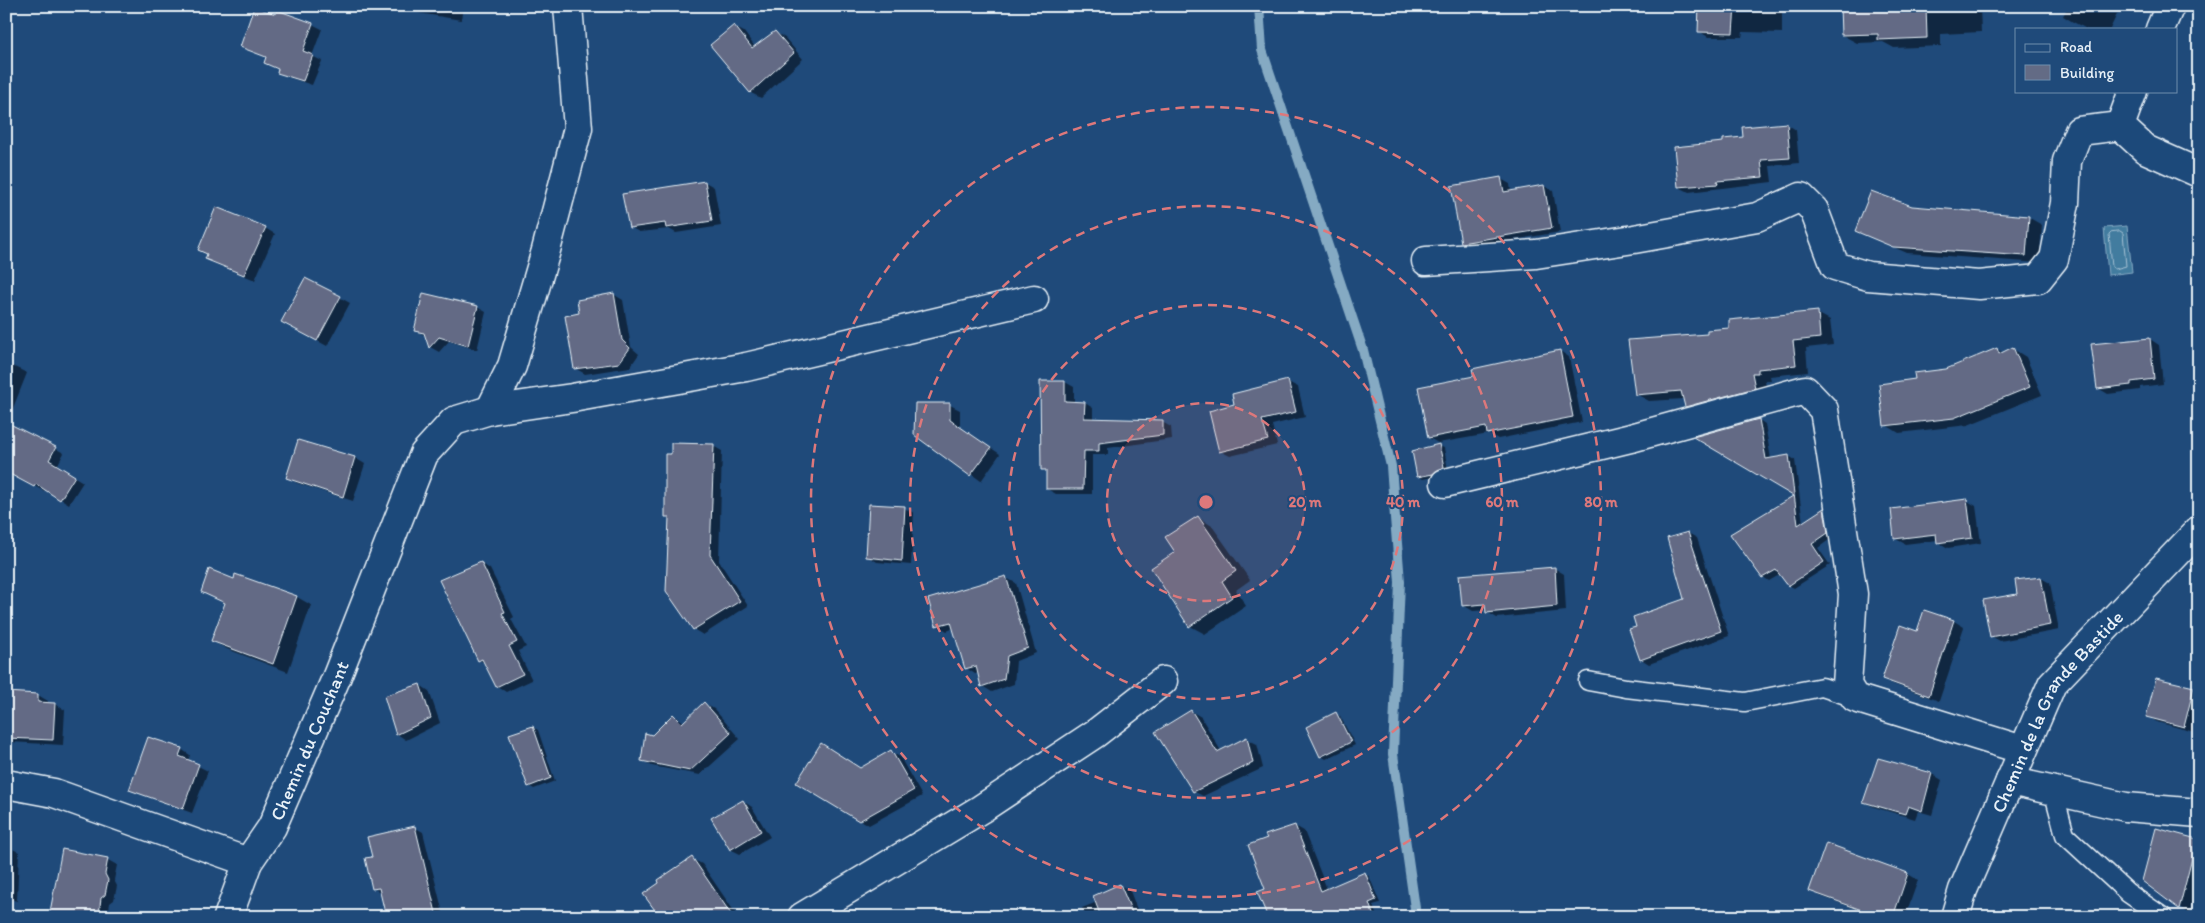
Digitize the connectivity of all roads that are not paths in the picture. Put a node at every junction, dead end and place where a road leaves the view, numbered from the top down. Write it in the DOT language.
graph roads {
  1 [pos="568,6"];
  2 [pos="2170,6"];
  3 [pos="2160,28"];
  4 [pos="2133,92"];
  5 [pos="2120,126"];
  6 [pos="2199,173"];
  7 [pos="1426,261"];
  8 [pos="1034,299"];
  9 [pos="490,410"];
  10 [pos="1445,483"];
  11 [pos="2199,530"];
  12 [pos="1163,681"];
  13 [pos="1588,681"];
  14 [pos="1855,698"];
  15 [pos="2023,750"];
  16 [pos="2010,781"];
  17 [pos="6,784"];
  18 [pos="2053,790"];
  19 [pos="2199,813"];
  20 [pos="248,862"];
  21 [pos="228,917"];
  22 [pos="802,917"];
  23 [pos="1955,917"];
  24 [pos="2163,917"];
  1 -- 9 [label="street"];
  2 -- 3 [label="street"];
  4 -- 5 [label="street"];
  5 -- 6 [label="street"];
  5 -- 7 [label="street"];
  8 -- 9 [label="street, Chemin du Couchant"];
  9 -- 20 [label="street, Chemin du Couchant"];
  10 -- 14 [label="street"];
  11 -- 15 [label="street, Chemin de la Grande Bastide"];
  12 -- 22 [label="street"];
  13 -- 14 [label="lane"];
  14 -- 15 [label="street"];
  15 -- 16 [label="street, Chemin de la Grande Bastide"];
  16 -- 18 [label="street"];
  16 -- 23 [label="street, Chemin de la Grande Bastide"];
  17 -- 20 [label="street"];
  18 -- 19 [label="street"];
  18 -- 24 [label="lane"];
  20 -- 21 [label="street, Chemin du Couchant"];
}
